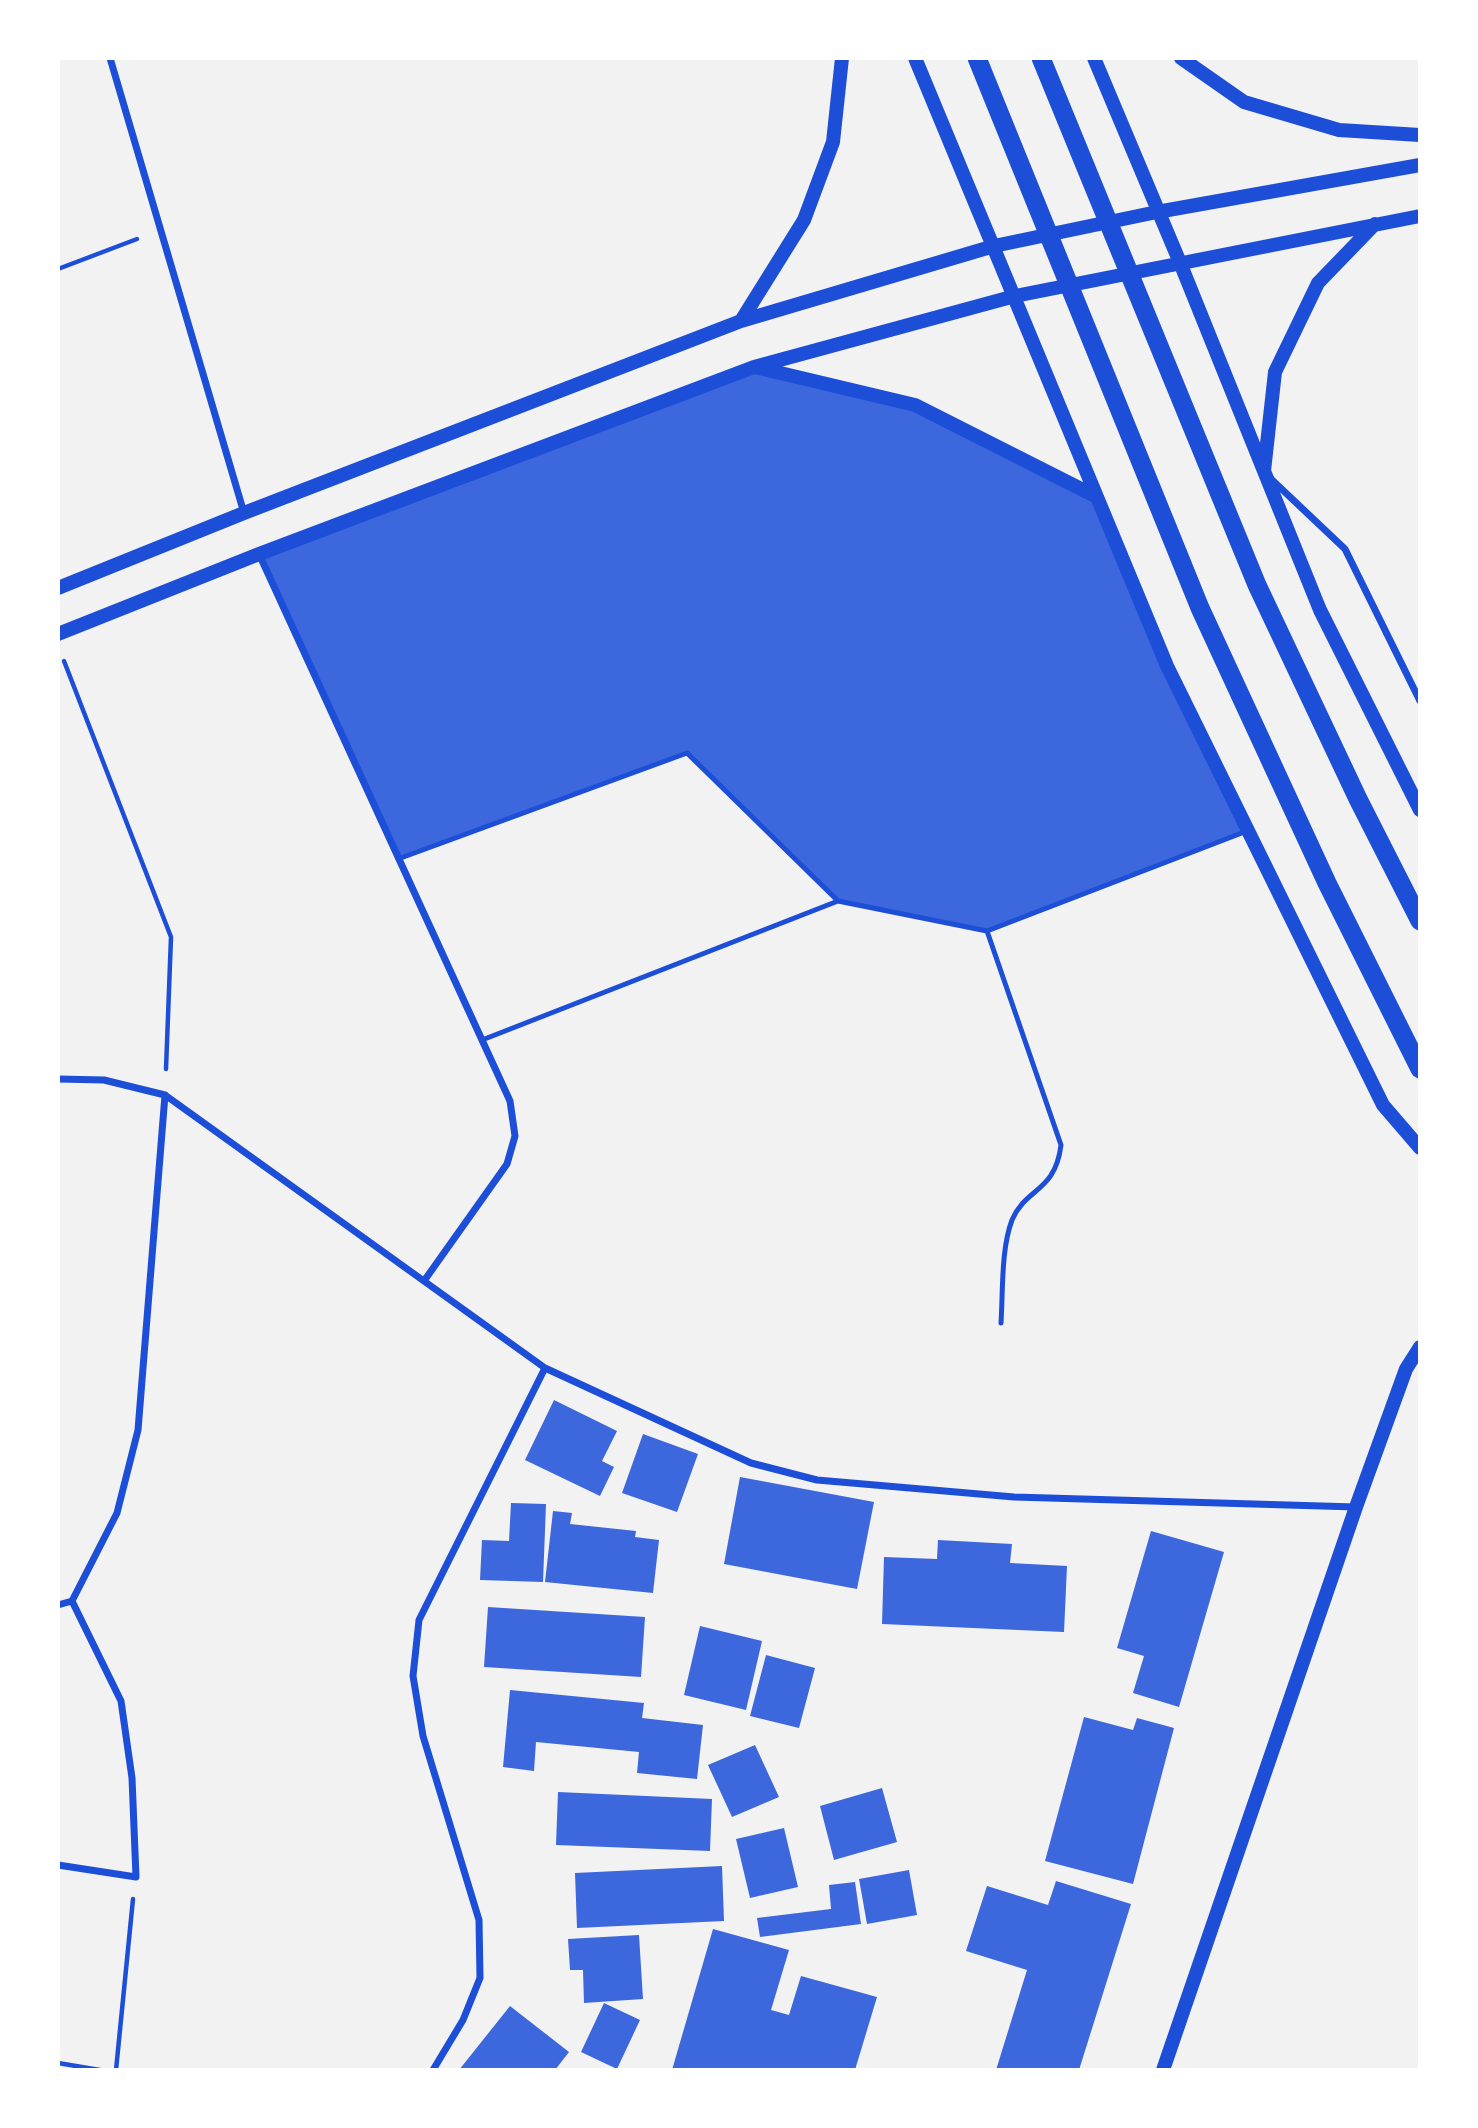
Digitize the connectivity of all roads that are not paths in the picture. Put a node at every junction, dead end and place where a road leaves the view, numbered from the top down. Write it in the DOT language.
graph roads {
  1 [pos="110,58"];
  2 [pos="915,58"];
  3 [pos="977,58"];
  4 [pos="1041,58"];
  5 [pos="1094,58"];
  6 [pos="1181,58"];
  7 [pos="841,59"];
  8 [pos="1420,135"];
  9 [pos="1420,165"];
  10 [pos="1157,212"];
  11 [pos="1420,216"];
  12 [pos="1375,224"];
  13 [pos="994,246"];
  14 [pos="1181,265"];
  15 [pos="1015,296"];
  16 [pos="741,321"];
  17 [pos="754,367"];
  18 [pos="1264,472"];
  19 [pos="1097,497"];
  20 [pos="244,513"];
  21 [pos="259,554"];
  22 [pos="58,588"];
  23 [pos="58,634"];
  24 [pos="1420,701"];
  25 [pos="1420,810"];
  26 [pos="1248,830"];
  27 [pos="398,859"];
  28 [pos="838,901"];
  29 [pos="1420,921"];
  30 [pos="987,931"];
  31 [pos="482,1040"];
  32 [pos="1420,1069"];
  33 [pos="58,1079"];
  34 [pos="165,1095"];
  35 [pos="1420,1148"];
  36 [pos="424,1281"];
  37 [pos="1001,1322"];
  38 [pos="1420,1347"];
  39 [pos="545,1368"];
  40 [pos="1356,1507"];
  41 [pos="72,1601"];
  42 [pos="58,1605"];
  43 [pos="58,1865"];
  44 [pos="433,2070"];
  45 [pos="1163,2070"];
  1 -- 20 [label="street"];
  2 -- 13 [label="main road"];
  3 -- 32 [label="highway"];
  4 -- 29 [label="highway"];
  5 -- 10 [label="main road"];
  6 -- 8 [label="main road"];
  7 -- 16 [label="main road"];
  9 -- 10 [label="main road"];
  10 -- 13 [label="main road"];
  10 -- 14 [label="main road"];
  11 -- 12 [label="main road"];
  12 -- 14 [label="main road"];
  12 -- 18 [label="main road"];
  13 -- 15 [label="main road"];
  13 -- 16 [label="main road"];
  14 -- 15 [label="main road"];
  14 -- 18 [label="main road"];
  15 -- 17 [label="main road"];
  15 -- 19 [label="main road"];
  16 -- 20 [label="main road"];
  17 -- 19 [label="main road"];
  17 -- 21 [label="main road"];
  18 -- 24 [label="street"];
  18 -- 25 [label="main road"];
  19 -- 26 [label="main road"];
  20 -- 22 [label="main road"];
  21 -- 23 [label="main road"];
  21 -- 27 [label="street"];
  26 -- 30 [label="lane"];
  26 -- 35 [label="main road"];
  27 -- 28 [label="lane"];
  27 -- 31 [label="street"];
  28 -- 30 [label="lane"];
  28 -- 31 [label="lane"];
  30 -- 37 [label="lane"];
  31 -- 36 [label="street"];
  33 -- 34 [label="street"];
  34 -- 36 [label="street"];
  34 -- 41 [label="street"];
  36 -- 39 [label="street"];
  38 -- 40 [label="main road"];
  39 -- 40 [label="street"];
  39 -- 44 [label="street"];
  40 -- 45 [label="main road"];
  41 -- 42 [label="street"];
  41 -- 43 [label="street"];
}
